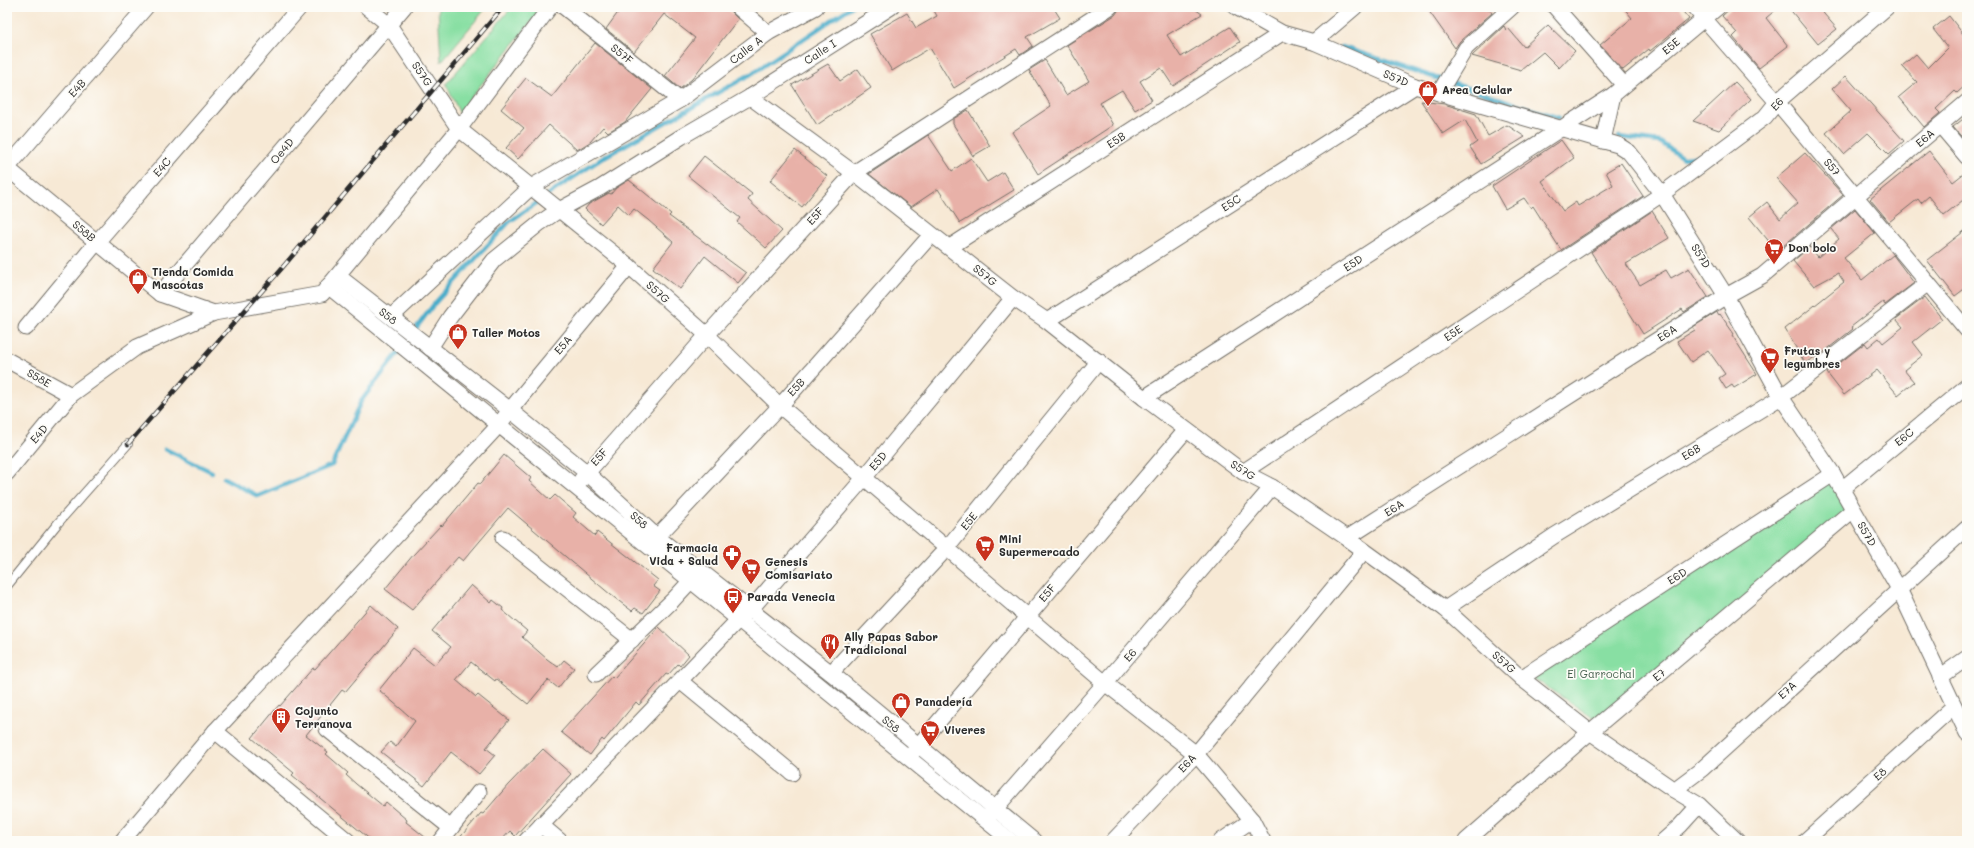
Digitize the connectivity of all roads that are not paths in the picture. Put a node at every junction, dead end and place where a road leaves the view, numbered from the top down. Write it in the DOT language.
graph roads {
  1 [pos="146,7"];
  2 [pos="300,7"];
  3 [pos="367,7"];
  4 [pos="404,7"];
  5 [pos="550,7"];
  6 [pos="564,7"];
  7 [pos="738,7"];
  8 [pos="816,7"];
  9 [pos="891,7"];
  10 [pos="1110,7"];
  11 [pos="1236,7"];
  12 [pos="1355,7"];
  13 [pos="1512,7"];
  14 [pos="1555,7"];
  15 [pos="1694,7"];
  16 [pos="1718,7"];
  17 [pos="1886,7"];
  18 [pos="1704,19"];
  19 [pos="389,25"];
  20 [pos="768,33"];
  21 [pos="1282,33"];
  22 [pos="1314,42"];
  23 [pos="1415,86"];
  24 [pos="1618,90"];
  25 [pos="1439,93"];
  26 [pos="750,97"];
  27 [pos="680,100"];
  28 [pos="1776,102"];
  29 [pos="1967,102"];
  30 [pos="1940,125"];
  31 [pos="459,129"];
  32 [pos="1561,129"];
  33 [pos="1603,141"];
  34 [pos="1967,157"];
  35 [pos="7,168"];
  36 [pos="854,173"];
  37 [pos="531,187"];
  38 [pos="1662,194"];
  39 [pos="1856,196"];
  40 [pos="559,210"];
  41 [pos="931,235"];
  42 [pos="97,242"];
  43 [pos="950,247"];
  44 [pos="629,266"];
  45 [pos="333,281"];
  46 [pos="1928,282"];
  47 [pos="160,294"];
  48 [pos="1726,296"];
  49 [pos="1013,298"];
  50 [pos="214,313"];
  51 [pos="391,317"];
  52 [pos="1046,321"];
  53 [pos="26,328"];
  54 [pos="1967,330"];
  55 [pos="706,335"];
  56 [pos="430,348"];
  57 [pos="7,360"];
  58 [pos="1099,361"];
  59 [pos="1967,386"];
  60 [pos="71,395"];
  61 [pos="1781,397"];
  62 [pos="1144,398"];
  63 [pos="780,406"];
  64 [pos="510,410"];
  65 [pos="500,425"];
  66 [pos="1186,430"];
  67 [pos="128,444"];
  68 [pos="586,472"];
  69 [pos="1243,472"];
  70 [pos="7,473"];
  71 [pos="1833,474"];
  72 [pos="864,478"];
  73 [pos="576,487"];
  74 [pos="1272,487"];
  75 [pos="1842,489"];
  76 [pos="1853,510"];
  77 [pos="1967,528"];
  78 [pos="657,537"];
  79 [pos="503,538"];
  80 [pos="1348,538"];
  81 [pos="947,548"];
  82 [pos="1364,551"];
  83 [pos="696,575"];
  84 [pos="7,586"];
  85 [pos="1899,589"];
  86 [pos="751,609"];
  87 [pos="1445,609"];
  88 [pos="1026,617"];
  89 [pos="739,619"];
  90 [pos="632,640"];
  91 [pos="1967,658"];
  92 [pos="830,673"];
  93 [pos="596,674"];
  94 [pos="1940,677"];
  95 [pos="1521,678"];
  96 [pos="680,682"];
  97 [pos="1105,683"];
  98 [pos="1954,706"];
  99 [pos="327,729"];
  100 [pos="215,732"];
  101 [pos="1590,732"];
  102 [pos="1967,733"];
  103 [pos="912,751"];
  104 [pos="1196,754"];
  105 [pos="792,773"];
  106 [pos="1674,790"];
  107 [pos="478,792"];
  108 [pos="1699,805"];
  109 [pos="990,814"];
  110 [pos="1252,820"];
  111 [pos="541,826"];
  112 [pos="451,828"];
  113 [pos="122,841"];
  114 [pos="348,841"];
  115 [pos="441,841"];
  116 [pos="526,841"];
  117 [pos="560,841"];
  118 [pos="1011,841"];
  119 [pos="1034,841"];
  120 [pos="1113,841"];
  121 [pos="1221,841"];
  122 [pos="1263,841"];
  123 [pos="1466,841"];
  124 [pos="1663,841"];
  125 [pos="1737,841"];
  126 [pos="1805,841"];
  1 -- 35 [label="street, E4B"];
  2 -- 42 [label="street, E4C"];
  3 -- 19 [label="street, S57G"];
  4 -- 19 [label="street, Oe4D"];
  5 -- 31 [label="street"];
  6 -- 27 [label="street, S57F"];
  7 -- 20 [label="street"];
  8 -- 20 [label="street, Calle A"];
  9 -- 26 [label="street, Calle I"];
  10 -- 36 [label="street, E5F"];
  11 -- 21 [label="street, S57D"];
  12 -- 22 [label="street"];
  13 -- 25 [label="street"];
  14 -- 24 [label="street"];
  15 -- 18 [label="street, S57"];
  16 -- 18 [label="street, E5E"];
  17 -- 28 [label="street, E6"];
  18 -- 24 [label="street, E5E"];
  18 -- 28 [label="street, S57"];
  19 -- 31 [label="street, S57G"];
  19 -- 47 [label="street, Oe4D"];
  20 -- 27 [label="street, Calle A"];
  21 -- 22 [label="street, S57D"];
  21 -- 43 [label="street, E5B"];
  22 -- 23 [label="street, S57D"];
  23 -- 25 [label="street, S57D"];
  23 -- 52 [label="street, E5C"];
  24 -- 32 [label="street, E5E"];
  24 -- 33 [label="street"];
  25 -- 32 [label="street, S57D"];
  26 -- 36 [label="street, S57G"];
  26 -- 40 [label="street, Calle I"];
  27 -- 37 [label="street, Calle A"];
  28 -- 38 [label="street, E6"];
  28 -- 39 [label="street, S57"];
  29 -- 30 [label="street, E6A"];
  30 -- 34 [label="street"];
  30 -- 39 [label="street, E6A"];
  31 -- 37 [label="street, S57G"];
  31 -- 45 [label="street"];
  32 -- 33 [label="street, S57D"];
  32 -- 62 [label="street, E5D"];
  33 -- 38 [label="street, S57D"];
  35 -- 42 [label="street, S58B"];
  36 -- 41 [label="street, S57G"];
  36 -- 55 [label="street, E5F"];
  37 -- 40 [label="street, S57G"];
  37 -- 51 [label="street, Calle A"];
  38 -- 48 [label="street, S57D"];
  38 -- 69 [label="street, E5E"];
  39 -- 46 [label="street, S57"];
  39 -- 48 [label="street, E6A"];
  40 -- 44 [label="street, S57G"];
  40 -- 56 [label="street, Calle I"];
  41 -- 43 [label="street, S57G"];
  41 -- 63 [label="street, E5B"];
  42 -- 47 [label="street, S58B"];
  42 -- 53 [label="street, E4C"];
  43 -- 49 [label="street, S57G"];
  44 -- 55 [label="street, S57G"];
  44 -- 64 [label="street, E5A"];
  45 -- 50 [label="street"];
  45 -- 51 [label="street, S58"];
  45 -- 65 [label="street, S58"];
  46 -- 54 [label="street, S57"];
  46 -- 61 [label="street, E6B"];
  47 -- 50 [label="street"];
  48 -- 61 [label="street, S57D"];
  48 -- 80 [label="street, E6A"];
  49 -- 52 [label="street, S57G"];
  49 -- 72 [label="street, E5D"];
  50 -- 60 [label="street"];
  51 -- 56 [label="street, S58"];
  52 -- 58 [label="street, S57G"];
  55 -- 63 [label="street, S57G"];
  55 -- 68 [label="street, E5F"];
  56 -- 64 [label="street, S58"];
  57 -- 60 [label="street, S58E"];
  58 -- 62 [label="street, S57G"];
  58 -- 81 [label="street, E5E"];
  59 -- 75 [label="street, E6C"];
  60 -- 70 [label="street, E4D"];
  61 -- 71 [label="street, S57D"];
  61 -- 87 [label="street, E6B"];
  62 -- 66 [label="street, S57G"];
  63 -- 72 [label="street, S57G"];
  63 -- 78 [label="street, E5B"];
  64 -- 65 [label="street, E5A"];
  64 -- 68 [label="street, S58"];
  65 -- 73 [label="street, S58"];
  65 -- 100 [label="street, E5A"];
  66 -- 69 [label="street, S57G"];
  66 -- 88 [label="street, E5F"];
  67 -- 84 [label="lane"];
  68 -- 73 [label="street, E5F"];
  68 -- 78 [label="street, S58"];
  69 -- 74 [label="street, S57G"];
  71 -- 75 [label="street, S57D"];
  71 -- 95 [label="street, E6D"];
  72 -- 81 [label="street, S57G"];
  72 -- 86 [label="street, E5D"];
  73 -- 83 [label="street, S58"];
  74 -- 80 [label="street, S57G"];
  74 -- 97 [label="street, E6"];
  75 -- 76 [label="street, S57D"];
  76 -- 85 [label="street, S57D"];
  76 -- 101 [label="street, E7"];
  77 -- 85 [label="street"];
  78 -- 83 [label="street, S58"];
  79 -- 90 [label="street"];
  80 -- 82 [label="street, S57G"];
  81 -- 88 [label="street, S57G"];
  81 -- 92 [label="street, E5E"];
  82 -- 87 [label="street, S57G"];
  82 -- 104 [label="street, E6A"];
  83 -- 86 [label="street, S58"];
  83 -- 89 [label="street, S58"];
  83 -- 90 [label="street"];
  85 -- 94 [label="street, S57D"];
  85 -- 106 [label="street, E7A"];
  86 -- 89 [label="street, E5D"];
  86 -- 92 [label="street, S58"];
  87 -- 95 [label="street, S57G"];
  88 -- 97 [label="street, S57G"];
  88 -- 103 [label="street, E5F"];
  89 -- 96 [label="street, E5D"];
  89 -- 103 [label="street, S58"];
  90 -- 93 [label="street"];
  91 -- 94 [label="street"];
  92 -- 103 [label="street, S58"];
  94 -- 98 [label="street, S57D"];
  95 -- 101 [label="street, S57G"];
  96 -- 105 [label="street"];
  96 -- 111 [label="street, E5D"];
  97 -- 104 [label="street, S57G"];
  97 -- 109 [label="street, E6"];
  98 -- 102 [label="street, S57D"];
  98 -- 126 [label="street, E8"];
  99 -- 112 [label="street"];
  100 -- 113 [label="street, E5A"];
  100 -- 114 [label="street"];
  101 -- 106 [label="street, S57G"];
  101 -- 123 [label="street, E7"];
  103 -- 109 [label="street, S58"];
  104 -- 110 [label="street, S57G"];
  104 -- 120 [label="street, E6A"];
  106 -- 108 [label="street, S57G"];
  107 -- 112 [label="street"];
  108 -- 124 [label="street"];
  108 -- 125 [label="street, S57G"];
  109 -- 118 [label="street, S58"];
  109 -- 119 [label="street, S58"];
  110 -- 121 [label="street"];
  110 -- 122 [label="street, S57G"];
  111 -- 116 [label="street, E5D"];
  111 -- 117 [label="street"];
  112 -- 115 [label="street"];
}
